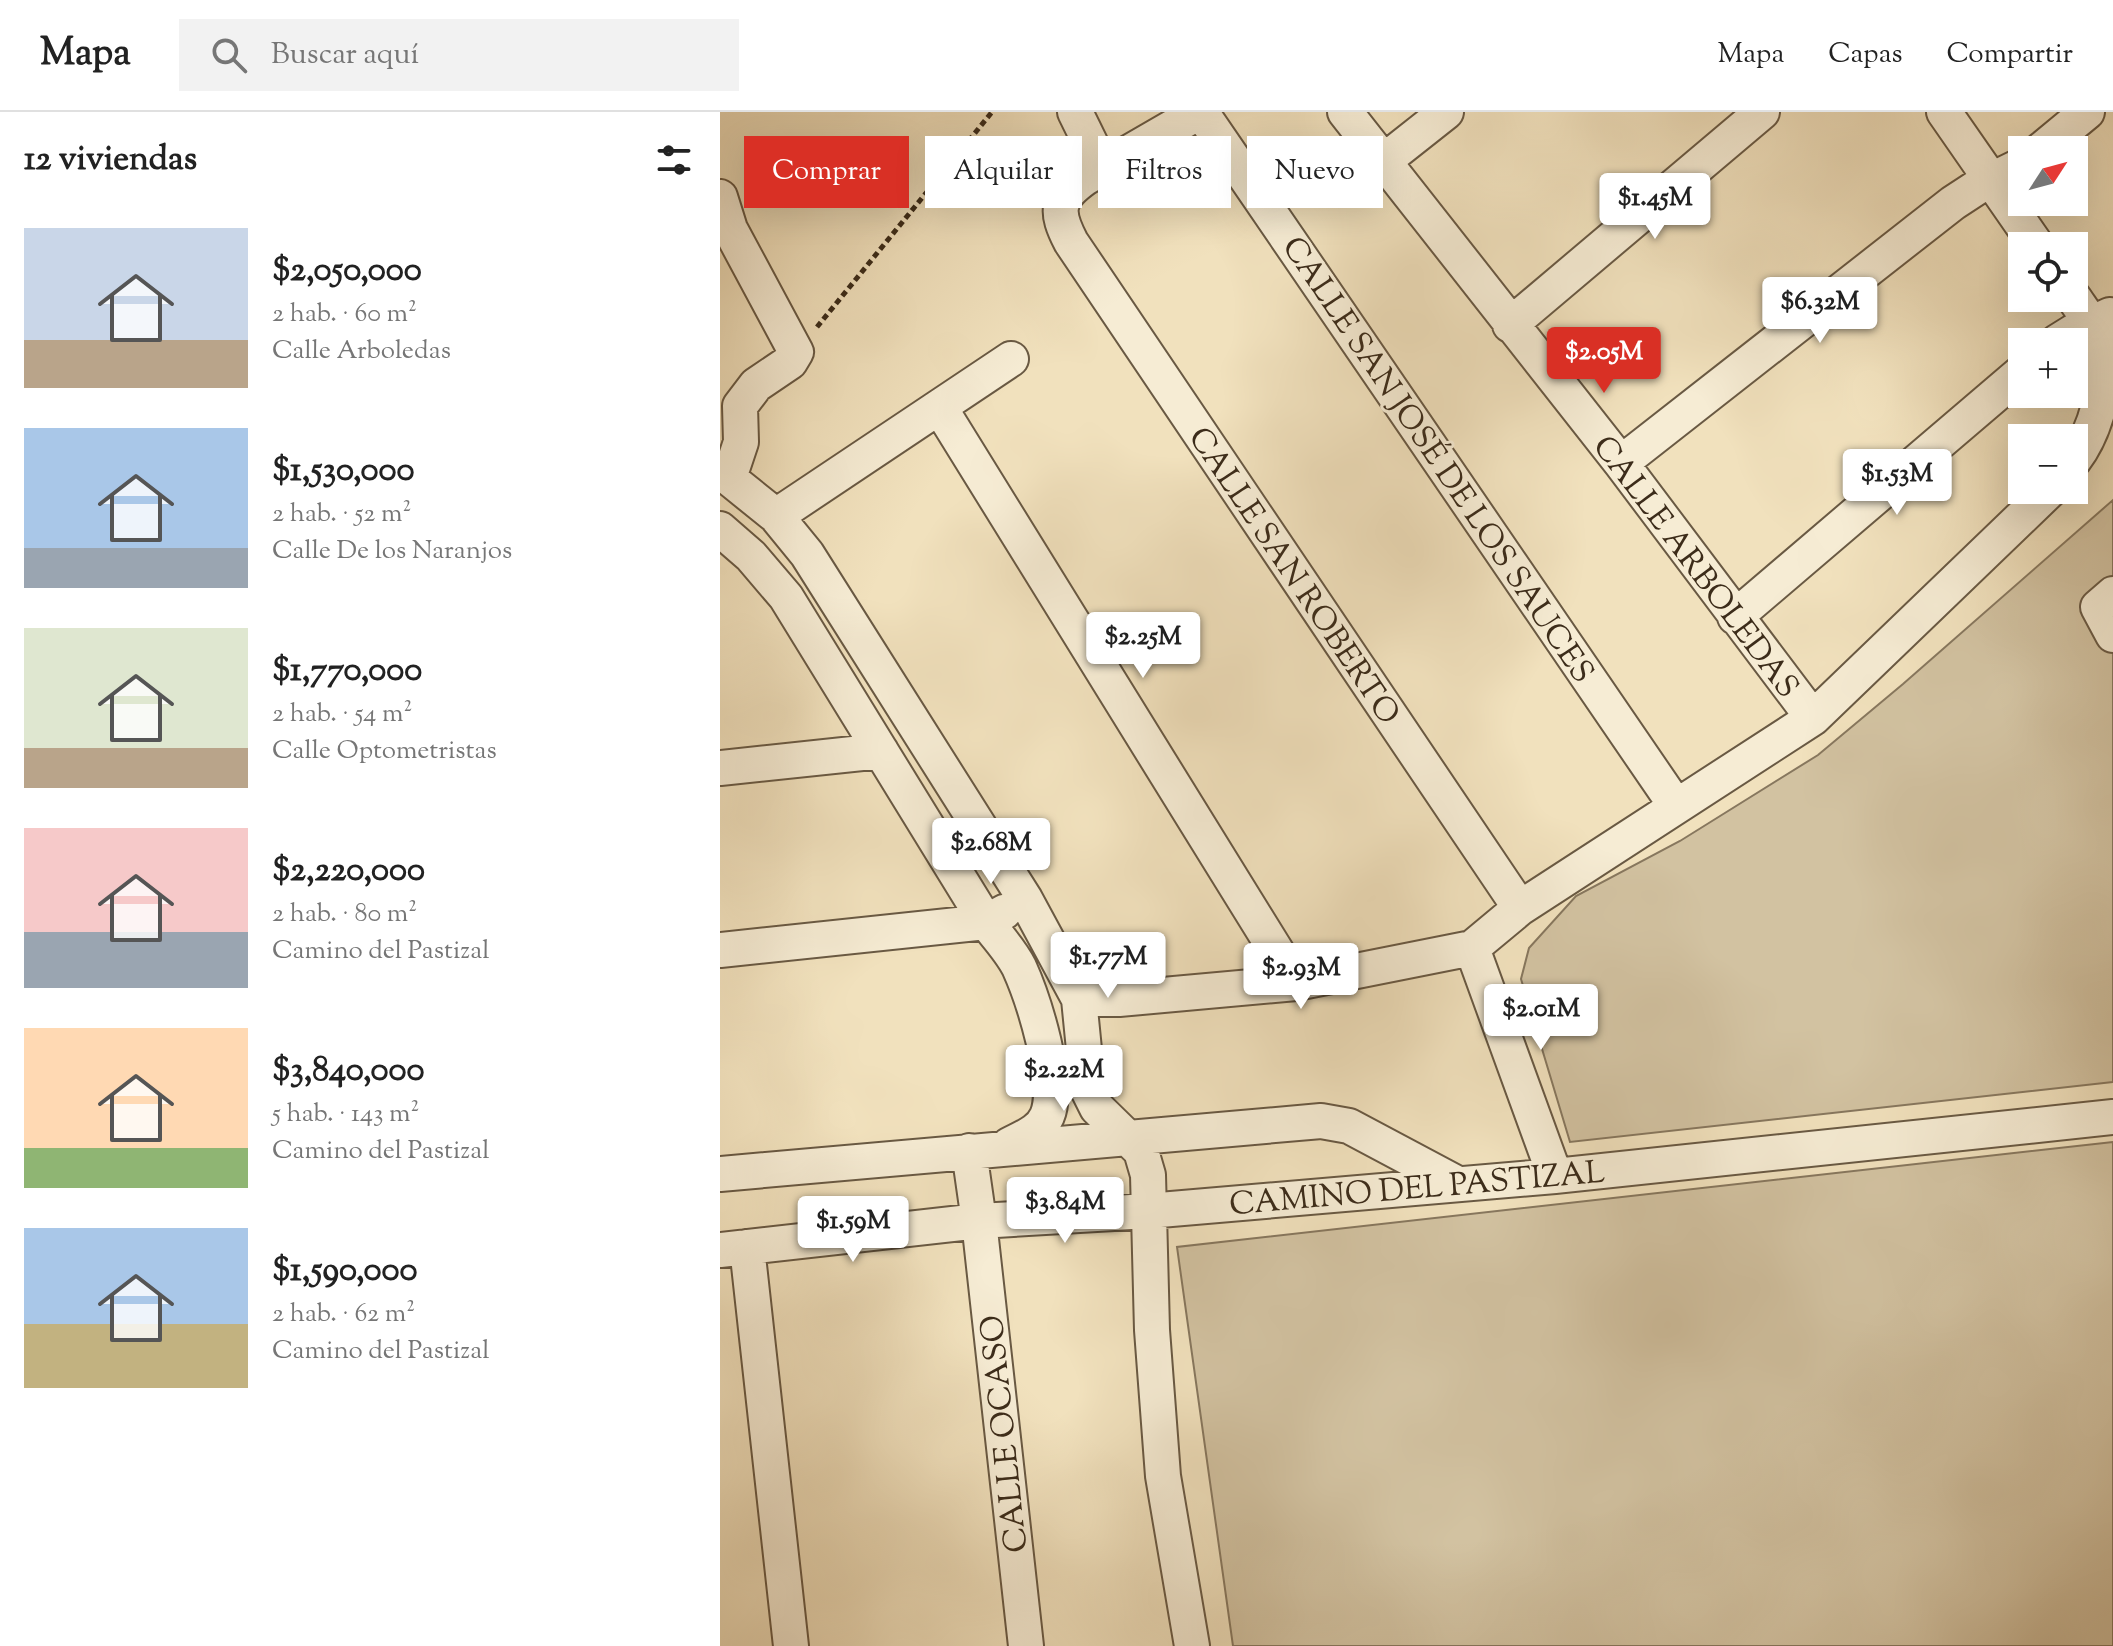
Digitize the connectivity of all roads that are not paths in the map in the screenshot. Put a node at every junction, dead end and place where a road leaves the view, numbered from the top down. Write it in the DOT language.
graph roads {
  1 [pos="1075,112"];
  2 [pos="1200,112"];
  3 [pos="1345,112"];
  4 [pos="1446,112"];
  5 [pos="1762,112"];
  6 [pos="1944,112"];
  7 [pos="2087,112"];
  8 [pos="1157,136"];
  9 [pos="2058,136"];
  10 [pos="1098,159"];
  11 [pos="1384,161"];
  12 [pos="1098,170"];
  13 [pos="2008,172"];
  14 [pos="1991,181"];
  15 [pos="720,197"];
  16 [pos="2027,232"];
  17 [pos="2093,312"];
  18 [pos="1510,325"];
  19 [pos="2074,328"];
  20 [pos="1011,359"];
  21 [pos="2008,384"];
  22 [pos="940,408"];
  23 [pos="2088,431"];
  24 [pos="1621,463"];
  25 [pos="725,475"];
  26 [pos="2035,504"];
  27 [pos="776,516"];
  28 [pos="720,529"];
  29 [pos="2113,594"];
  30 [pos="1735,617"];
  31 [pos="2113,635"];
  32 [pos="1813,718"];
  33 [pos="881,751"];
  34 [pos="720,768"];
  35 [pos="1676,806"];
  36 [pos="1025,899"];
  37 [pos="1520,908"];
  38 [pos="986,922"];
  39 [pos="1472,948"];
  40 [pos="720,950"];
  41 [pos="1296,983"];
  42 [pos="1079,999"];
  43 [pos="2113,1117"];
  44 [pos="1129,1137"];
  45 [pos="1005,1148"];
  46 [pos="969,1151"];
  47 [pos="720,1174"];
  48 [pos="1555,1176"];
  49 [pos="1458,1184"];
  50 [pos="1148,1211"];
  51 [pos="979,1221"];
  52 [pos="733,1248"];
  53 [pos="791,1646"];
  54 [pos="1026,1646"];
  55 [pos="1192,1646"];
  1 -- 10 [label="street"];
  2 -- 8 [label="street"];
  2 -- 35 [label="street, CALLE SAN JOSÉ DE LOS SAUCES"];
  3 -- 11 [label="street, CALLE ARBOLEDAS"];
  4 -- 11 [label="street"];
  5 -- 18 [label="street"];
  6 -- 14 [label="street"];
  7 -- 9 [label="street"];
  11 -- 18 [label="street, CALLE ARBOLEDAS"];
  12 -- 37 [label="street, CALLE SAN ROBERTO"];
  13 -- 14 [label="street"];
  14 -- 16 [label="street"];
  14 -- 24 [label="street"];
  15 -- 25 [label="street"];
  17 -- 19 [label="street"];
  17 -- 23 [label="street"];
  18 -- 24 [label="street, CALLE ARBOLEDAS"];
  20 -- 22 [label="street"];
  21 -- 30 [label="street"];
  22 -- 27 [label="street"];
  22 -- 41 [label="street"];
  24 -- 30 [label="street, CALLE ARBOLEDAS"];
  25 -- 27 [label="street"];
  26 -- 32 [label="street, CALLE ARBOLEDAS"];
  27 -- 36 [label="street"];
  28 -- 33 [label="street"];
  29 -- 31 [label="street"];
  30 -- 32 [label="street, CALLE ARBOLEDAS"];
  32 -- 35 [label="street, CALLE ARBOLEDAS"];
  33 -- 34 [label="street"];
  33 -- 38 [label="street"];
  35 -- 37 [label="street, CALLE ARBOLEDAS"];
  36 -- 38 [label="street"];
  36 -- 42 [label="street"];
  37 -- 39 [label="street, CALLE ARBOLEDAS"];
  38 -- 40 [label="street"];
  38 -- 45 [label="street"];
  39 -- 41 [label="street"];
  39 -- 48 [label="street"];
  41 -- 42 [label="street"];
  42 -- 44 [label="street"];
  43 -- 48 [label="street, CAMINO DEL PASTIZAL"];
  44 -- 45 [label="street"];
  44 -- 49 [label="street"];
  44 -- 50 [label="street"];
  45 -- 46 [label="street"];
  46 -- 47 [label="street"];
  46 -- 51 [label="street, CALLE OCASO"];
  48 -- 49 [label="street, CAMINO DEL PASTIZAL"];
  49 -- 50 [label="street, CAMINO DEL PASTIZAL"];
  50 -- 51 [label="street, CAMINO DEL PASTIZAL"];
  50 -- 55 [label="street"];
  51 -- 52 [label="street, CAMINO DEL PASTIZAL"];
  51 -- 54 [label="street, CALLE OCASO"];
  52 -- 53 [label="street"];
}
